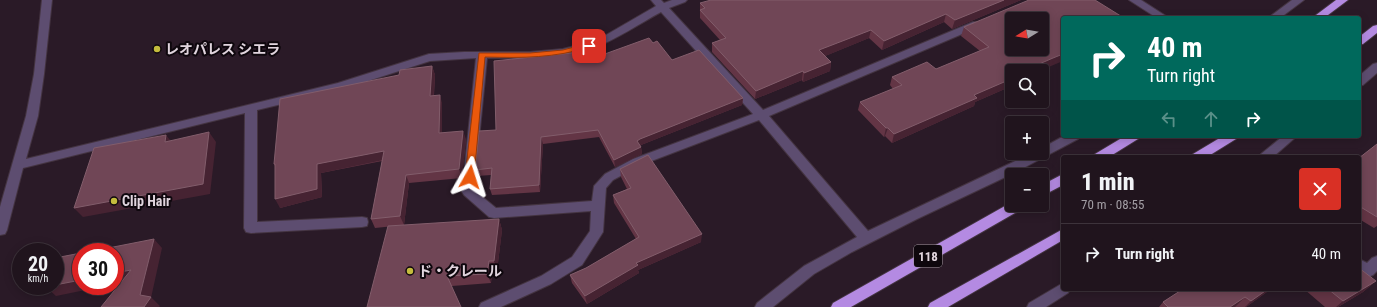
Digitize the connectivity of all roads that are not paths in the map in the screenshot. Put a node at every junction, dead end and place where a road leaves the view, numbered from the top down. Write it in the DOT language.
graph roads {
  1 [pos="47,0"];
  2 [pos="682,0"];
  3 [pos="1134,0"];
  4 [pos="1299,0"];
  5 [pos="1343,0"];
  6 [pos="659,4"];
  7 [pos="1161,16"];
  8 [pos="1276,16"];
  9 [pos="1320,16"];
  10 [pos="991,18"];
  11 [pos="1377,28"];
  12 [pos="1361,40"];
  13 [pos="482,55"];
  14 [pos="1377,67"];
  15 [pos="1361,80"];
  16 [pos="251,108"];
  17 [pos="761,115"];
  18 [pos="1071,138"];
  19 [pos="1131,138"];
  20 [pos="1229,138"];
  21 [pos="1289,138"];
  22 [pos="1102,155"];
  23 [pos="1199,155"];
  24 [pos="1267,155"];
  25 [pos="19,165"];
  26 [pos="1061,180"];
  27 [pos="1049,187"];
  28 [pos="598,206"];
  29 [pos="1005,212"];
  30 [pos="362,222"];
  31 [pos="0,230"];
  32 [pos="1061,235"];
  33 [pos="866,238"];
  34 [pos="1061,290"];
  35 [pos="486,307"];
  36 [pos="762,307"];
  37 [pos="838,307"];
  38 [pos="935,307"];
  39 [pos="1034,307"];
  1 -- 25 [label="street"];
  2 -- 6 [label="street"];
  3 -- 7 [label="street"];
  4 -- 8 [label="street"];
  5 -- 9 [label="highway"];
  6 -- 13 [label="street"];
  6 -- 17 [label="street"];
  10 -- 17 [label="street"];
  11 -- 12 [label="highway"];
  13 -- 16 [label="street"];
  13 -- 28 [label="street"];
  14 -- 15 [label="street"];
  16 -- 25 [label="street"];
  16 -- 30 [label="street"];
  17 -- 28 [label="street"];
  17 -- 33 [label="street"];
  18 -- 33 [label="street"];
  19 -- 22 [label="highway"];
  20 -- 23 [label="highway"];
  21 -- 24 [label="street"];
  25 -- 31 [label="street"];
  26 -- 27 [label="highway"];
  28 -- 35 [label="street"];
  29 -- 37 [label="highway, 118"];
  32 -- 38 [label="highway"];
  33 -- 36 [label="street"];
  34 -- 39 [label="street"];
}
